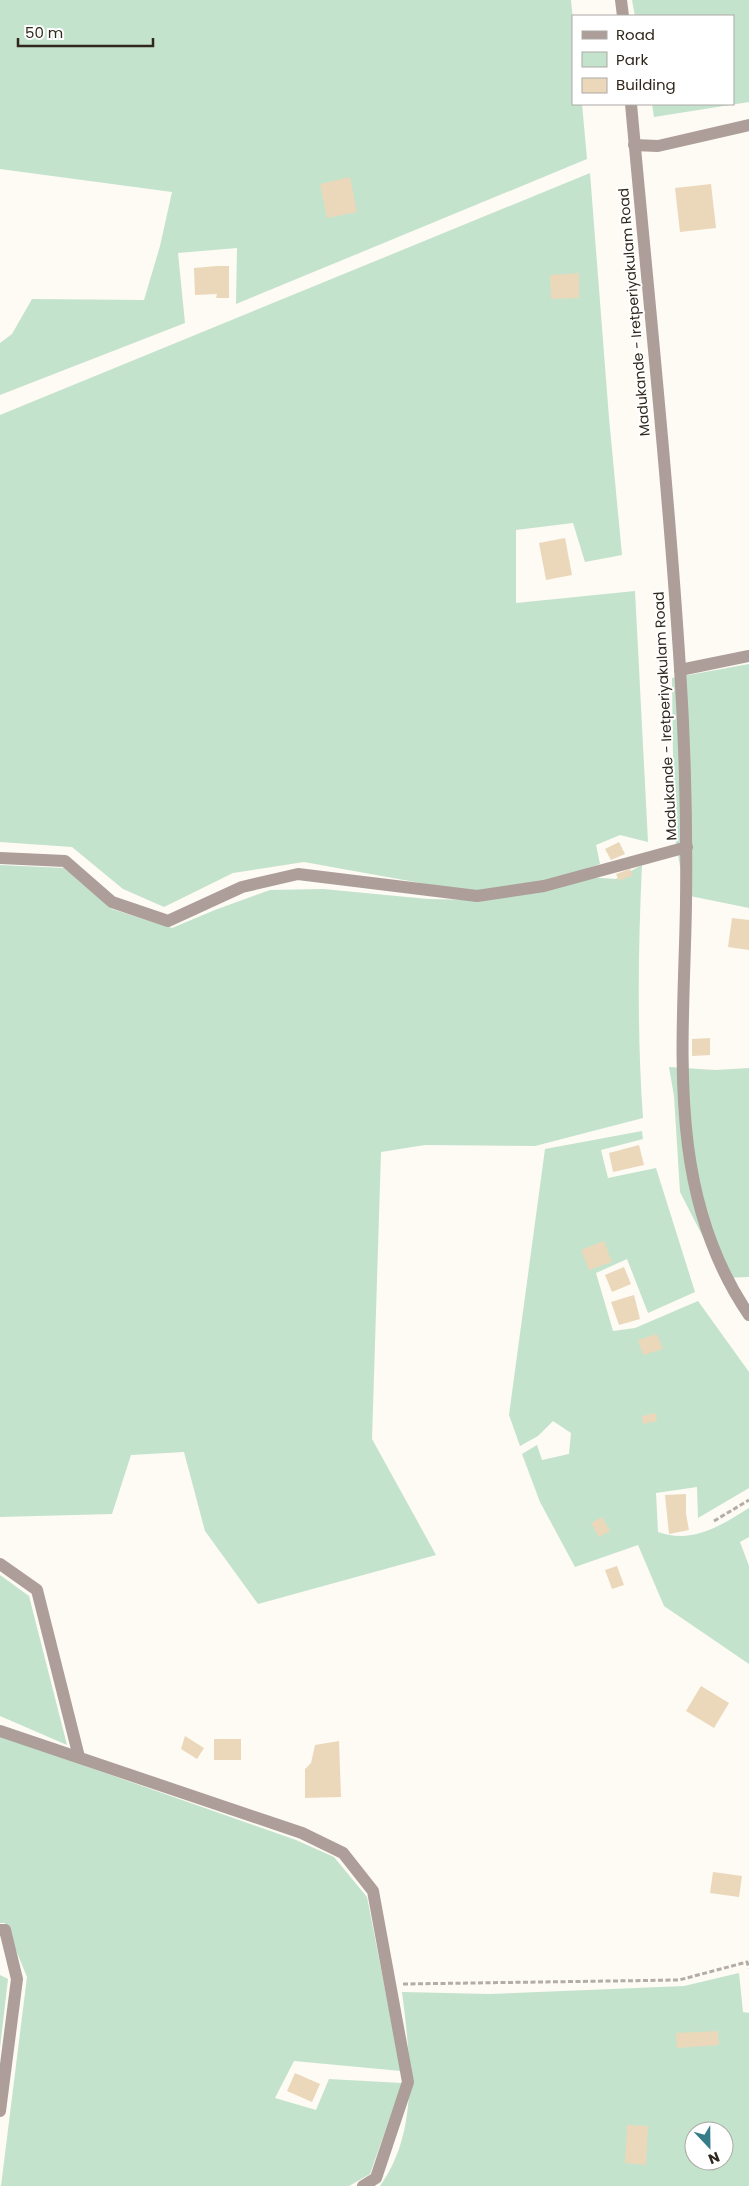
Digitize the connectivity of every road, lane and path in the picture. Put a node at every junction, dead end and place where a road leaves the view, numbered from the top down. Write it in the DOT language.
graph roads {
  1 [pos="621,0"];
  2 [pos="623,15"];
  3 [pos="631,105"];
  4 [pos="749,125"];
  5 [pos="634,145"];
  6 [pos="749,656"];
  7 [pos="680,670"];
  8 [pos="687,847"];
  9 [pos="0,858"];
  10 [pos="749,1314"];
  11 [pos="749,1500"];
  12 [pos="714,1521"];
  13 [pos="0,1564"];
  14 [pos="0,1731"];
  15 [pos="79,1757"];
  16 [pos="0,1930"];
  17 [pos="749,1968"];
  18 [pos="390,1984"];
  19 [pos="0,2111"];
  20 [pos="363,2186"];
  1 -- 2 [label="street"];
  3 -- 5 [label="street, Madukande - Iretperiyakulam Road"];
  4 -- 5 [label="street"];
  5 -- 7 [label="street, Madukande - Iretperiyakulam Road"];
  6 -- 7 [label="street"];
  7 -- 8 [label="street, Madukande - Iretperiyakulam Road"];
  8 -- 9 [label="street"];
  8 -- 10 [label="street, Madukande - Iretperiyakulam Road"];
  11 -- 12 [label="path"];
  13 -- 15 [label="street"];
  14 -- 15 [label="street"];
  15 -- 18 [label="street"];
  16 -- 19 [label="street"];
  17 -- 18 [label="path"];
  18 -- 20 [label="street"];
}
